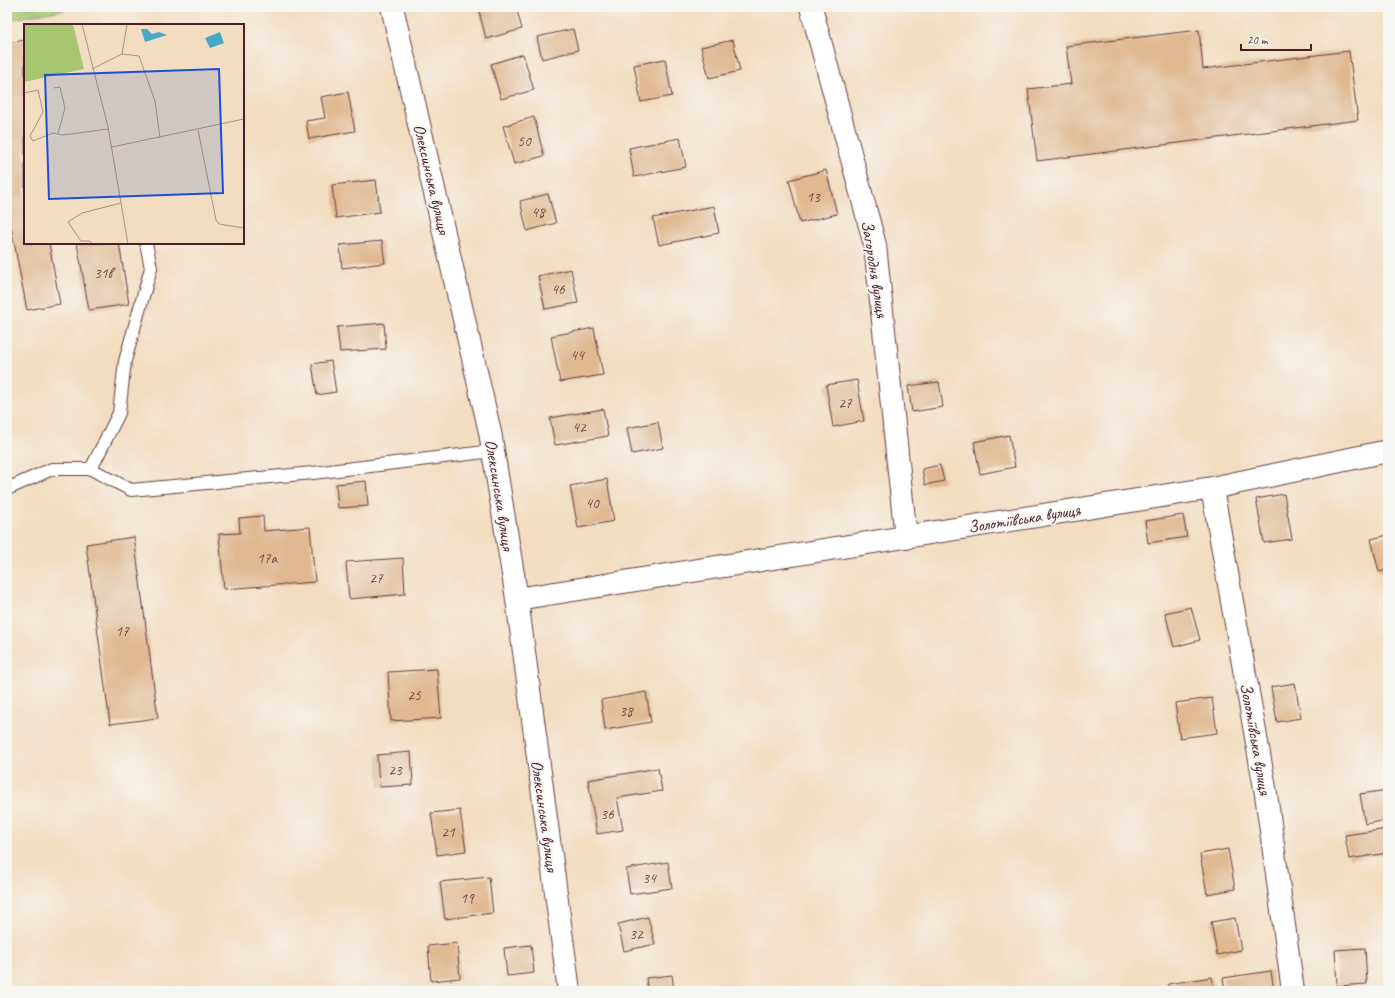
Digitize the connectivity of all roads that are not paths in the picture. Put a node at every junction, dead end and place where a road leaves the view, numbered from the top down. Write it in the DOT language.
graph roads {
  1 [pos="392,7"];
  2 [pos="811,7"];
  3 [pos="146,244"];
  4 [pos="1388,451"];
  5 [pos="493,452"];
  6 [pos="91,469"];
  7 [pos="1212,488"];
  8 [pos="7,489"];
  9 [pos="906,538"];
  10 [pos="517,599"];
  11 [pos="569,991"];
  12 [pos="1293,991"];
  1 -- 5 [label="street, Олексинська вулиця"];
  2 -- 9 [label="street, Загородня вулиця"];
  3 -- 6 [label="lane"];
  4 -- 7 [label="street, Золотіївська вулиця"];
  5 -- 6 [label="lane"];
  5 -- 10 [label="street, Олексинська вулиця"];
  6 -- 8 [label="lane"];
  7 -- 9 [label="street, Золотіївська вулиця"];
  7 -- 12 [label="street, Золотіївська вулиця"];
  9 -- 10 [label="street, Золотіївська вулиця"];
  10 -- 11 [label="street, Олексинська вулиця"];
}
